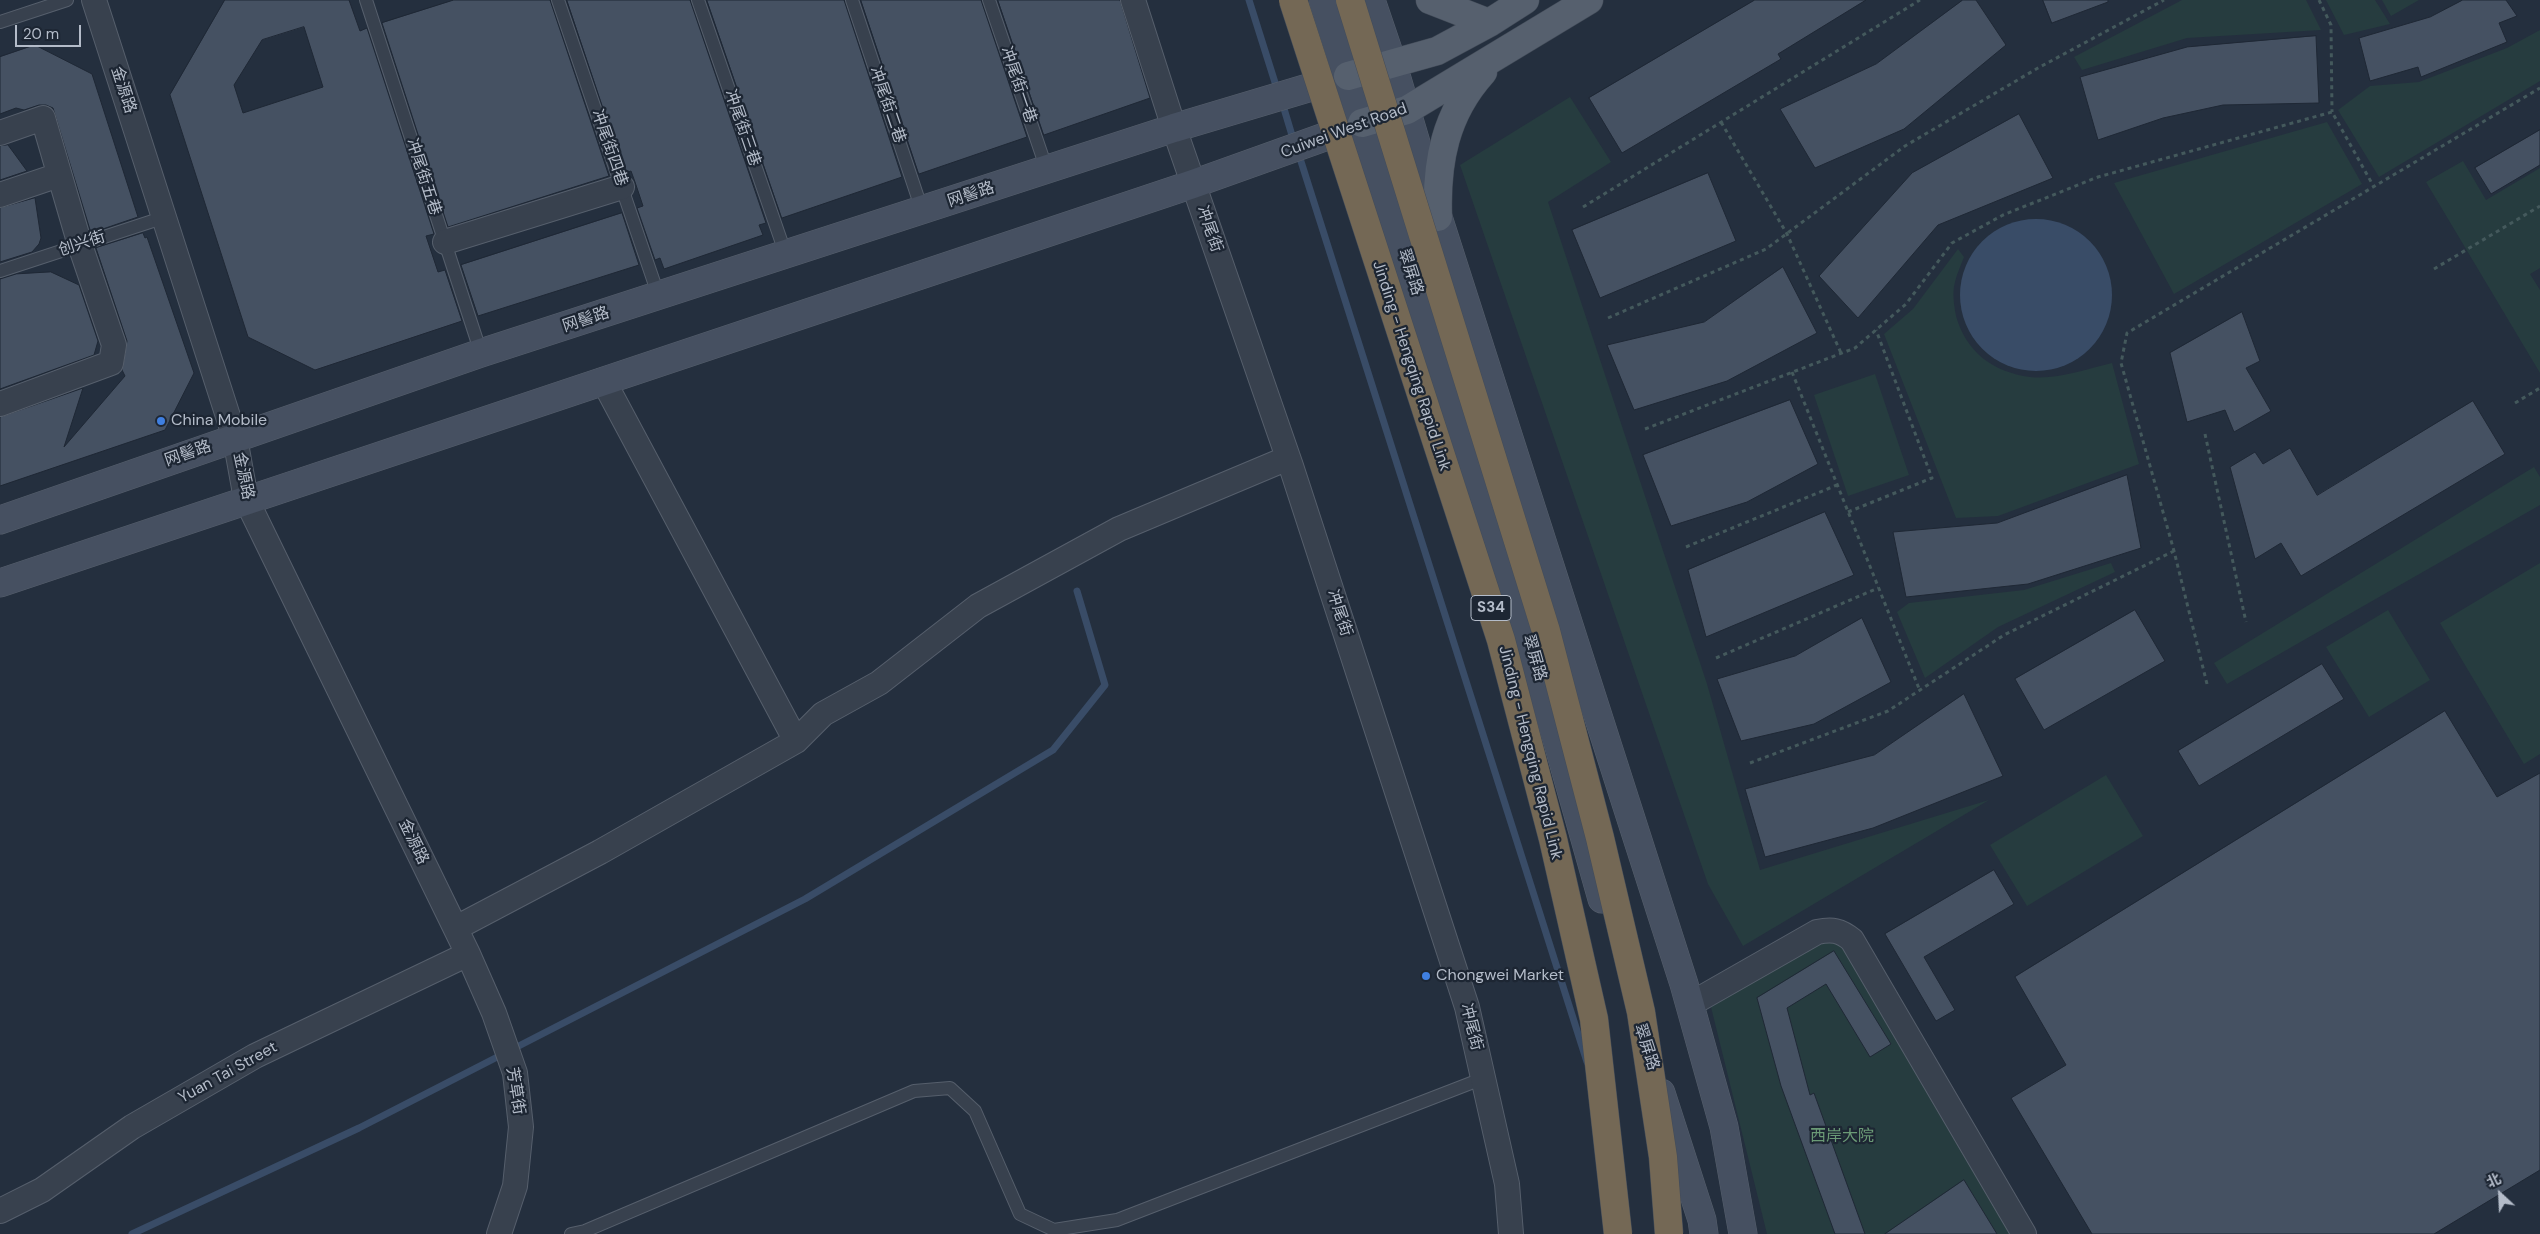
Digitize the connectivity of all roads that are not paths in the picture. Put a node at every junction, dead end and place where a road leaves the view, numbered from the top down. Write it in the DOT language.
graph roads {
  1 [pos="67,0"];
  2 [pos="94,0"];
  3 [pos="366,0"];
  4 [pos="558,0"];
  5 [pos="698,0"];
  6 [pos="852,0"];
  7 [pos="989,0"];
  8 [pos="1133,0"];
  9 [pos="1293,0"];
  10 [pos="1323,0"];
  11 [pos="1350,0"];
  12 [pos="1371,0"];
  13 [pos="1430,0"];
  14 [pos="1525,0"];
  15 [pos="1589,0"];
  16 [pos="0,22"];
  17 [pos="1488,23"];
  18 [pos="1506,50"];
  19 [pos="1392,62"];
  20 [pos="1348,76"];
  21 [pos="1407,110"];
  22 [pos="1362,123"];
  23 [pos="1174,128"];
  24 [pos="0,133"];
  25 [pos="1047,170"];
  26 [pos="59,175"];
  27 [pos="1193,184"];
  28 [pos="622,187"];
  29 [pos="0,195"];
  30 [pos="922,210"];
  31 [pos="165,217"];
  32 [pos="1438,217"];
  33 [pos="445,242"];
  34 [pos="80,244"];
  35 [pos="786,255"];
  36 [pos="0,271"];
  37 [pos="659,297"];
  38 [pos="481,353"];
  39 [pos="603,380"];
  40 [pos="0,404"];
  41 [pos="235,438"];
  42 [pos="1288,458"];
  43 [pos="246,499"];
  44 [pos="0,520"];
  45 [pos="0,583"];
  46 [pos="796,742"];
  47 [pos="456,928"];
  48 [pos="468,954"];
  49 [pos="1689,1005"];
  50 [pos="1484,1078"];
  51 [pos="0,1211"];
  52 [pos="499,1234"];
  53 [pos="571,1234"];
  54 [pos="1510,1234"];
  55 [pos="1618,1234"];
  56 [pos="1670,1234"];
  57 [pos="1704,1234"];
  58 [pos="1743,1234"];
  59 [pos="2024,1234"];
  1 -- 16 [label="lane"];
  2 -- 31 [label="street, 金源路"];
  3 -- 33 [label="lane, 冲尾街五巷"];
  4 -- 28 [label="lane, 冲尾街四巷"];
  5 -- 35 [label="lane, 冲尾街三巷"];
  6 -- 30 [label="lane, 冲尾街二巷"];
  7 -- 25 [label="lane, 冲尾街一巷"];
  8 -- 23 [label="street, 冲尾街"];
  9 -- 55 [label="highway, Jinding - Hengqing Rapid Link / S34, bridge"];
  10 -- 20 [label="main road, 翠屏路"];
  11 -- 56 [label="highway, S34, bridge"];
  12 -- 19 [label="main road"];
  13 -- 17 [label="main road"];
  14 -- 17 [label="main road"];
  15 -- 18 [label="main road, Cuiwei West Road"];
  17 -- 19 [label="main road"];
  18 -- 21 [label="main road, Cuiwei West Road"];
  18 -- 32 [label="main road"];
  19 -- 20 [label="main road"];
  19 -- 21 [label="main road"];
  20 -- 22 [label="main road, 翠屏路"];
  20 -- 23 [label="main road"];
  21 -- 22 [label="main road, Cuiwei West Road"];
  21 -- 32 [label="main road"];
  22 -- 27 [label="main road, Cuiwei West Road"];
  22 -- 57 [label="main road, 翠屏路"];
  23 -- 25 [label="main road, 网髻路"];
  23 -- 27 [label="street, 冲尾街"];
  24 -- 26 [label="street"];
  25 -- 30 [label="main road, 网髻路"];
  26 -- 29 [label="street"];
  26 -- 34 [label="street"];
  27 -- 39 [label="main road, Cuiwei West Road"];
  27 -- 42 [label="street, 冲尾街"];
  28 -- 33 [label="street"];
  28 -- 37 [label="lane, 冲尾街四巷"];
  30 -- 35 [label="main road, 网髻路"];
  31 -- 34 [label="lane, 创兴街"];
  31 -- 41 [label="street, 金源路"];
  32 -- 49 [label="main road"];
  33 -- 38 [label="lane, 冲尾街五巷"];
  34 -- 36 [label="lane, 创兴街"];
  34 -- 40 [label="street"];
  35 -- 37 [label="main road, 网髻路"];
  37 -- 38 [label="main road, 网髻路"];
  38 -- 41 [label="main road, 网髻路"];
  39 -- 43 [label="main road, Cuiwei West Road"];
  39 -- 46 [label="street"];
  41 -- 43 [label="street, 金源路"];
  41 -- 44 [label="main road, 网髻路"];
  42 -- 46 [label="street"];
  42 -- 50 [label="street, 冲尾街"];
  43 -- 45 [label="main road, Cuiwei West Road"];
  43 -- 47 [label="street, 金源路"];
  46 -- 47 [label="street"];
  47 -- 48 [label="street, 金源路"];
  48 -- 51 [label="street, Yuan Tai Street"];
  48 -- 52 [label="street, 芳草街"];
  49 -- 58 [label="main road"];
  49 -- 59 [label="street"];
  50 -- 53 [label="lane"];
  50 -- 54 [label="street, 冲尾街"];
}
